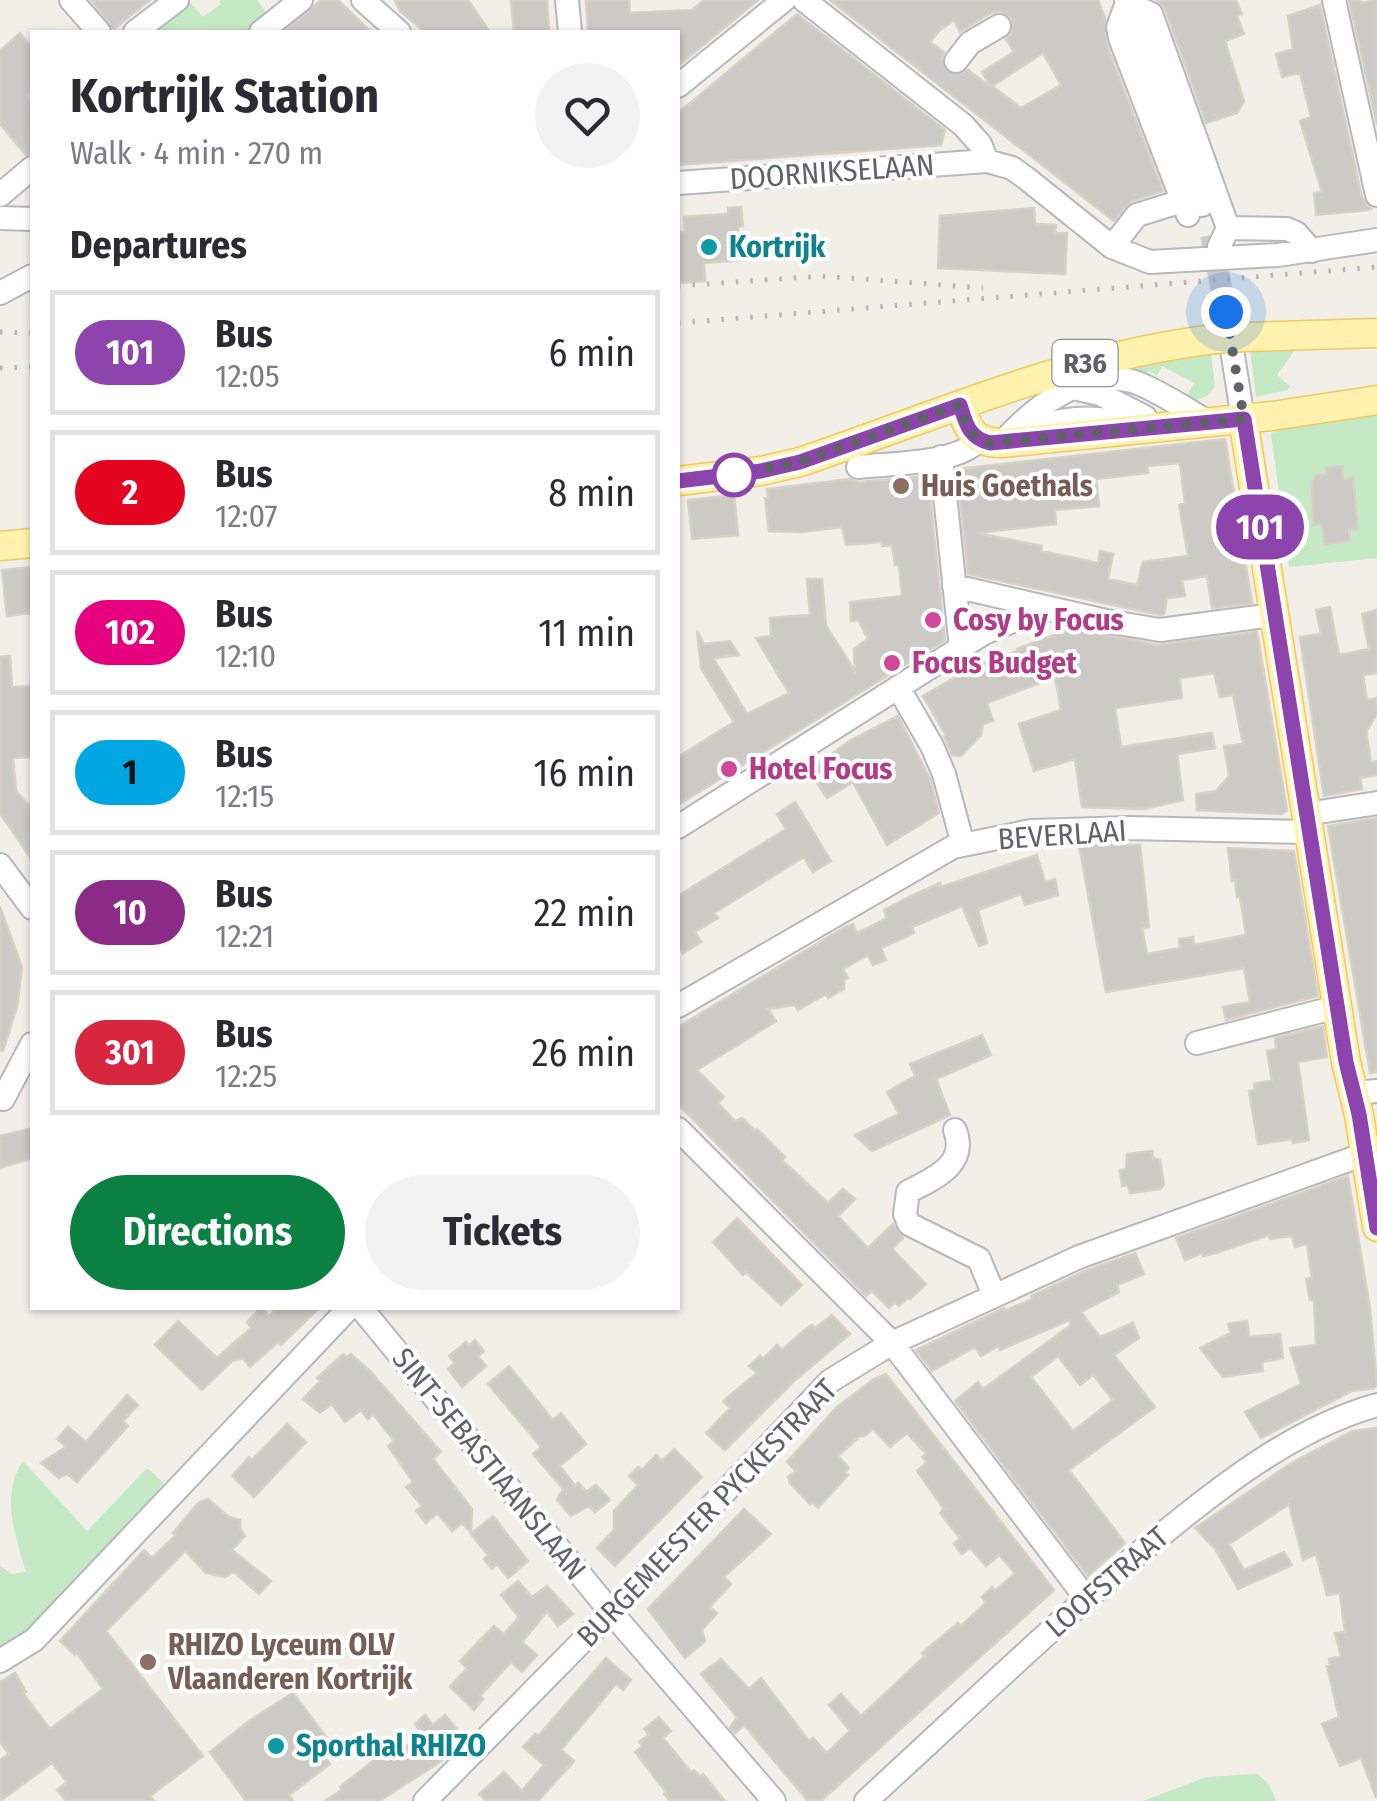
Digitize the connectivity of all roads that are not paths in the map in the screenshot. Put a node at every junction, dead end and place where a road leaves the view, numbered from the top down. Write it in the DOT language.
graph roads {
  1 [pos="70,0"];
  2 [pos="177,0"];
  3 [pos="301,0"];
  4 [pos="364,0"];
  5 [pos="568,0"];
  6 [pos="784,0"];
  7 [pos="804,0"];
  8 [pos="1334,0"];
  9 [pos="1129,1"];
  10 [pos="999,26"];
  11 [pos="96,30"];
  12 [pos="138,30"];
  13 [pos="264,30"];
  14 [pos="396,30"];
  15 [pos="570,30"];
  16 [pos="956,61"];
  17 [pos="680,84"];
  18 [pos="988,161"];
  19 [pos="30,170"];
  20 [pos="709,181"];
  21 [pos="680,183"];
  22 [pos="1377,194"];
  23 [pos="0,195"];
  24 [pos="680,197"];
  25 [pos="0,218"];
  26 [pos="30,219"];
  27 [pos="1205,220"];
  28 [pos="1377,240"];
  29 [pos="1304,242"];
  30 [pos="1112,247"];
  31 [pos="30,277"];
  32 [pos="0,293"];
  33 [pos="30,295"];
  34 [pos="1226,312"];
  35 [pos="1377,334"];
  36 [pos="1072,389"];
  37 [pos="1377,400"];
  38 [pos="960,405"];
  39 [pos="1244,419"];
  40 [pos="1174,425"];
  41 [pos="990,442"];
  42 [pos="941,457"];
  43 [pos="858,467"];
  44 [pos="680,482"];
  45 [pos="30,543"];
  46 [pos="0,546"];
  47 [pos="954,586"];
  48 [pos="1053,609"];
  49 [pos="1273,615"];
  50 [pos="960,648"];
  51 [pos="898,687"];
  52 [pos="1377,803"];
  53 [pos="1308,823"];
  54 [pos="680,825"];
  55 [pos="963,844"];
  56 [pos="0,865"];
  57 [pos="30,905"];
  58 [pos="680,1005"];
  59 [pos="1337,1006"];
  60 [pos="1197,1043"];
  61 [pos="30,1048"];
  62 [pos="1365,1092"];
  63 [pos="30,1094"];
  64 [pos="2,1100"];
  65 [pos="954,1130"];
  66 [pos="680,1131"];
  67 [pos="1365,1154"];
  68 [pos="1377,1227"];
  69 [pos="994,1295"];
  70 [pos="346,1310"];
  71 [pos="362,1310"];
  72 [pos="892,1343"];
  73 [pos="1377,1405"];
  74 [pos="1086,1598"];
  75 [pos="611,1612"];
  76 [pos="0,1661"];
  77 [pos="425,1801"];
  78 [pos="774,1801"];
  79 [pos="866,1801"];
  1 -- 11 [label="street"];
  2 -- 12 [label="street"];
  3 -- 13 [label="street"];
  4 -- 14 [label="street"];
  5 -- 15 [label="street"];
  6 -- 17 [label="street"];
  7 -- 18 [label="street"];
  8 -- 22 [label="street"];
  9 -- 27 [label="street"];
  9 -- 27 [label="street"];
  10 -- 16 [label="street"];
  18 -- 20 [label="street, DOORNIKSELAAN"];
  18 -- 30 [label="street"];
  19 -- 23 [label="street"];
  20 -- 21 [label="street, DOORNIKSELAAN"];
  20 -- 24 [label="street"];
  25 -- 26 [label="street"];
  27 -- 29 [label="street"];
  27 -- 30 [label="street"];
  28 -- 29 [label="street"];
  29 -- 30 [label="street"];
  31 -- 32 [label="street"];
  32 -- 33 [label="street"];
  34 -- 39 [label="street"];
  35 -- 38 [label="main road, R36"];
  36 -- 40 [label="street"];
  36 -- 40 [label="street"];
  36 -- 41 [label="street"];
  37 -- 39 [label="main road"];
  38 -- 41 [label="main road"];
  38 -- 44 [label="main road, R36"];
  39 -- 40 [label="main road"];
  39 -- 49 [label="main road"];
  40 -- 41 [label="main road"];
  41 -- 42 [label="street"];
  42 -- 43 [label="street"];
  42 -- 47 [label="street"];
  45 -- 46 [label="main road"];
  47 -- 48 [label="street"];
  47 -- 50 [label="street"];
  48 -- 49 [label="street"];
  48 -- 50 [label="street"];
  49 -- 53 [label="main road"];
  50 -- 51 [label="street"];
  51 -- 54 [label="street"];
  51 -- 55 [label="street"];
  52 -- 53 [label="street, BEVERLAAI"];
  53 -- 55 [label="street, BEVERLAAI"];
  53 -- 59 [label="main road"];
  55 -- 58 [label="street, BEVERLAAI"];
  56 -- 57 [label="street"];
  59 -- 60 [label="street"];
  59 -- 62 [label="main road"];
  61 -- 64 [label="street"];
  62 -- 67 [label="main road"];
  63 -- 64 [label="street"];
  65 -- 69 [label="street"];
  66 -- 72 [label="street"];
  67 -- 68 [label="main road"];
  67 -- 69 [label="street, BURGEMEESTER PYCKESTRAAT"];
  69 -- 72 [label="street, BURGEMEESTER PYCKESTRAAT"];
  70 -- 76 [label="street"];
  71 -- 75 [label="street, SINT-SEBASTIAANSLAAN"];
  72 -- 74 [label="street"];
  72 -- 75 [label="street, BURGEMEESTER PYCKESTRAAT"];
  73 -- 74 [label="street, LOOFSTRAAT"];
  74 -- 79 [label="street, LOOFSTRAAT"];
  75 -- 77 [label="street, BURGEMEESTER PYCKESTRAAT"];
  75 -- 78 [label="street, SINT-SEBASTIAANSLAAN"];
}
